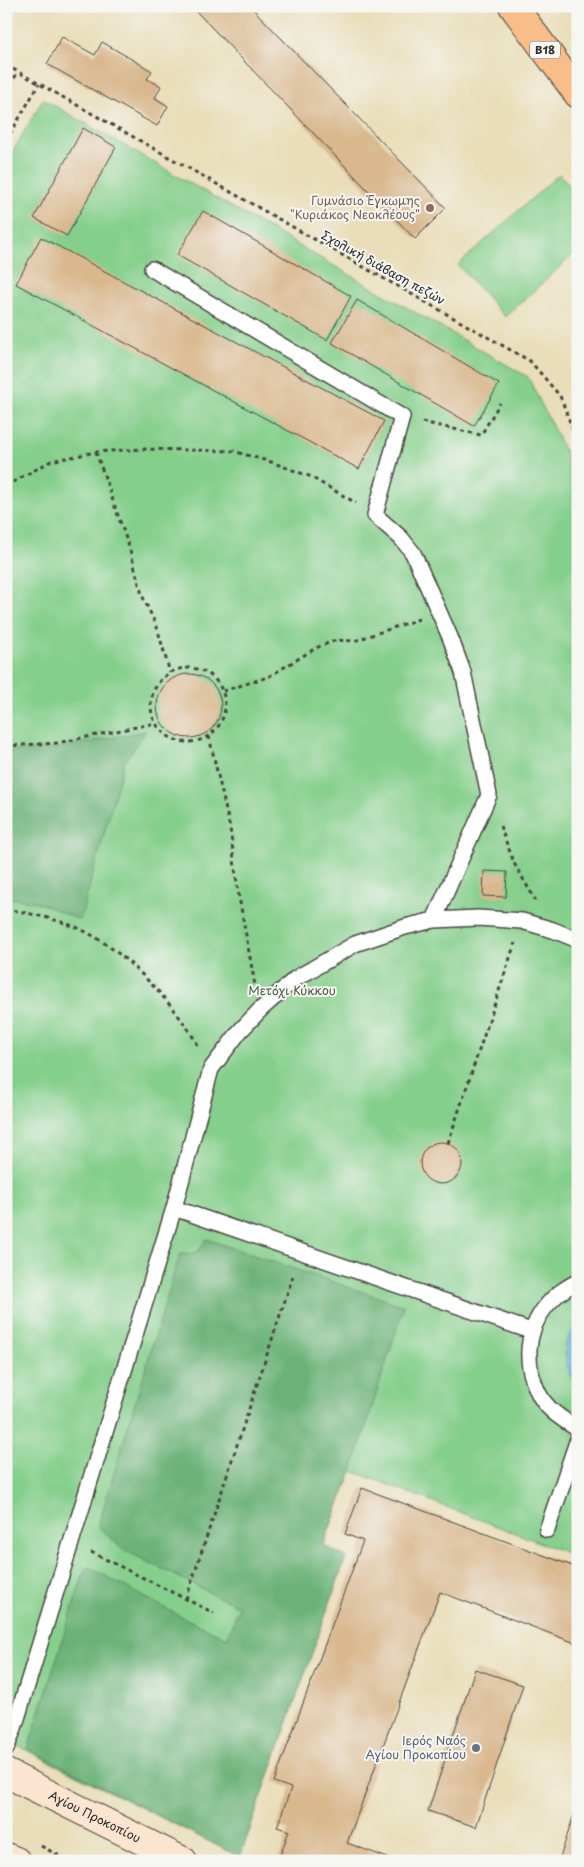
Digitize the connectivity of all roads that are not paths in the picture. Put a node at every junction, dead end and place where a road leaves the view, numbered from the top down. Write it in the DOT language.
graph roads {
  1 [pos="513,6"];
  2 [pos="528,6"];
  3 [pos="578,74"];
  4 [pos="578,94"];
  5 [pos="152,269"];
  6 [pos="434,920"];
  7 [pos="578,940"];
  8 [pos="174,1208"];
  9 [pos="578,1282"];
  10 [pos="531,1331"];
  11 [pos="578,1429"];
  12 [pos="578,1438"];
  13 [pos="547,1530"];
  14 [pos="6,1749"];
  15 [pos="6,1773"];
  16 [pos="6,1857"];
  17 [pos="16,1861"];
  18 [pos="183,1861"];
  1 -- 4 [label="main road, B18"];
  2 -- 3 [label="main road, B18"];
  5 -- 6 [label="lane"];
  6 -- 7 [label="lane"];
  6 -- 8 [label="lane"];
  8 -- 10 [label="lane"];
  8 -- 14 [label="lane"];
  9 -- 10 [label="lane"];
  10 -- 11 [label="lane"];
  12 -- 13 [label="lane"];
  15 -- 18 [label="main road, Αγίου Προκοπίου"];
  16 -- 17 [label="main road"];
}
